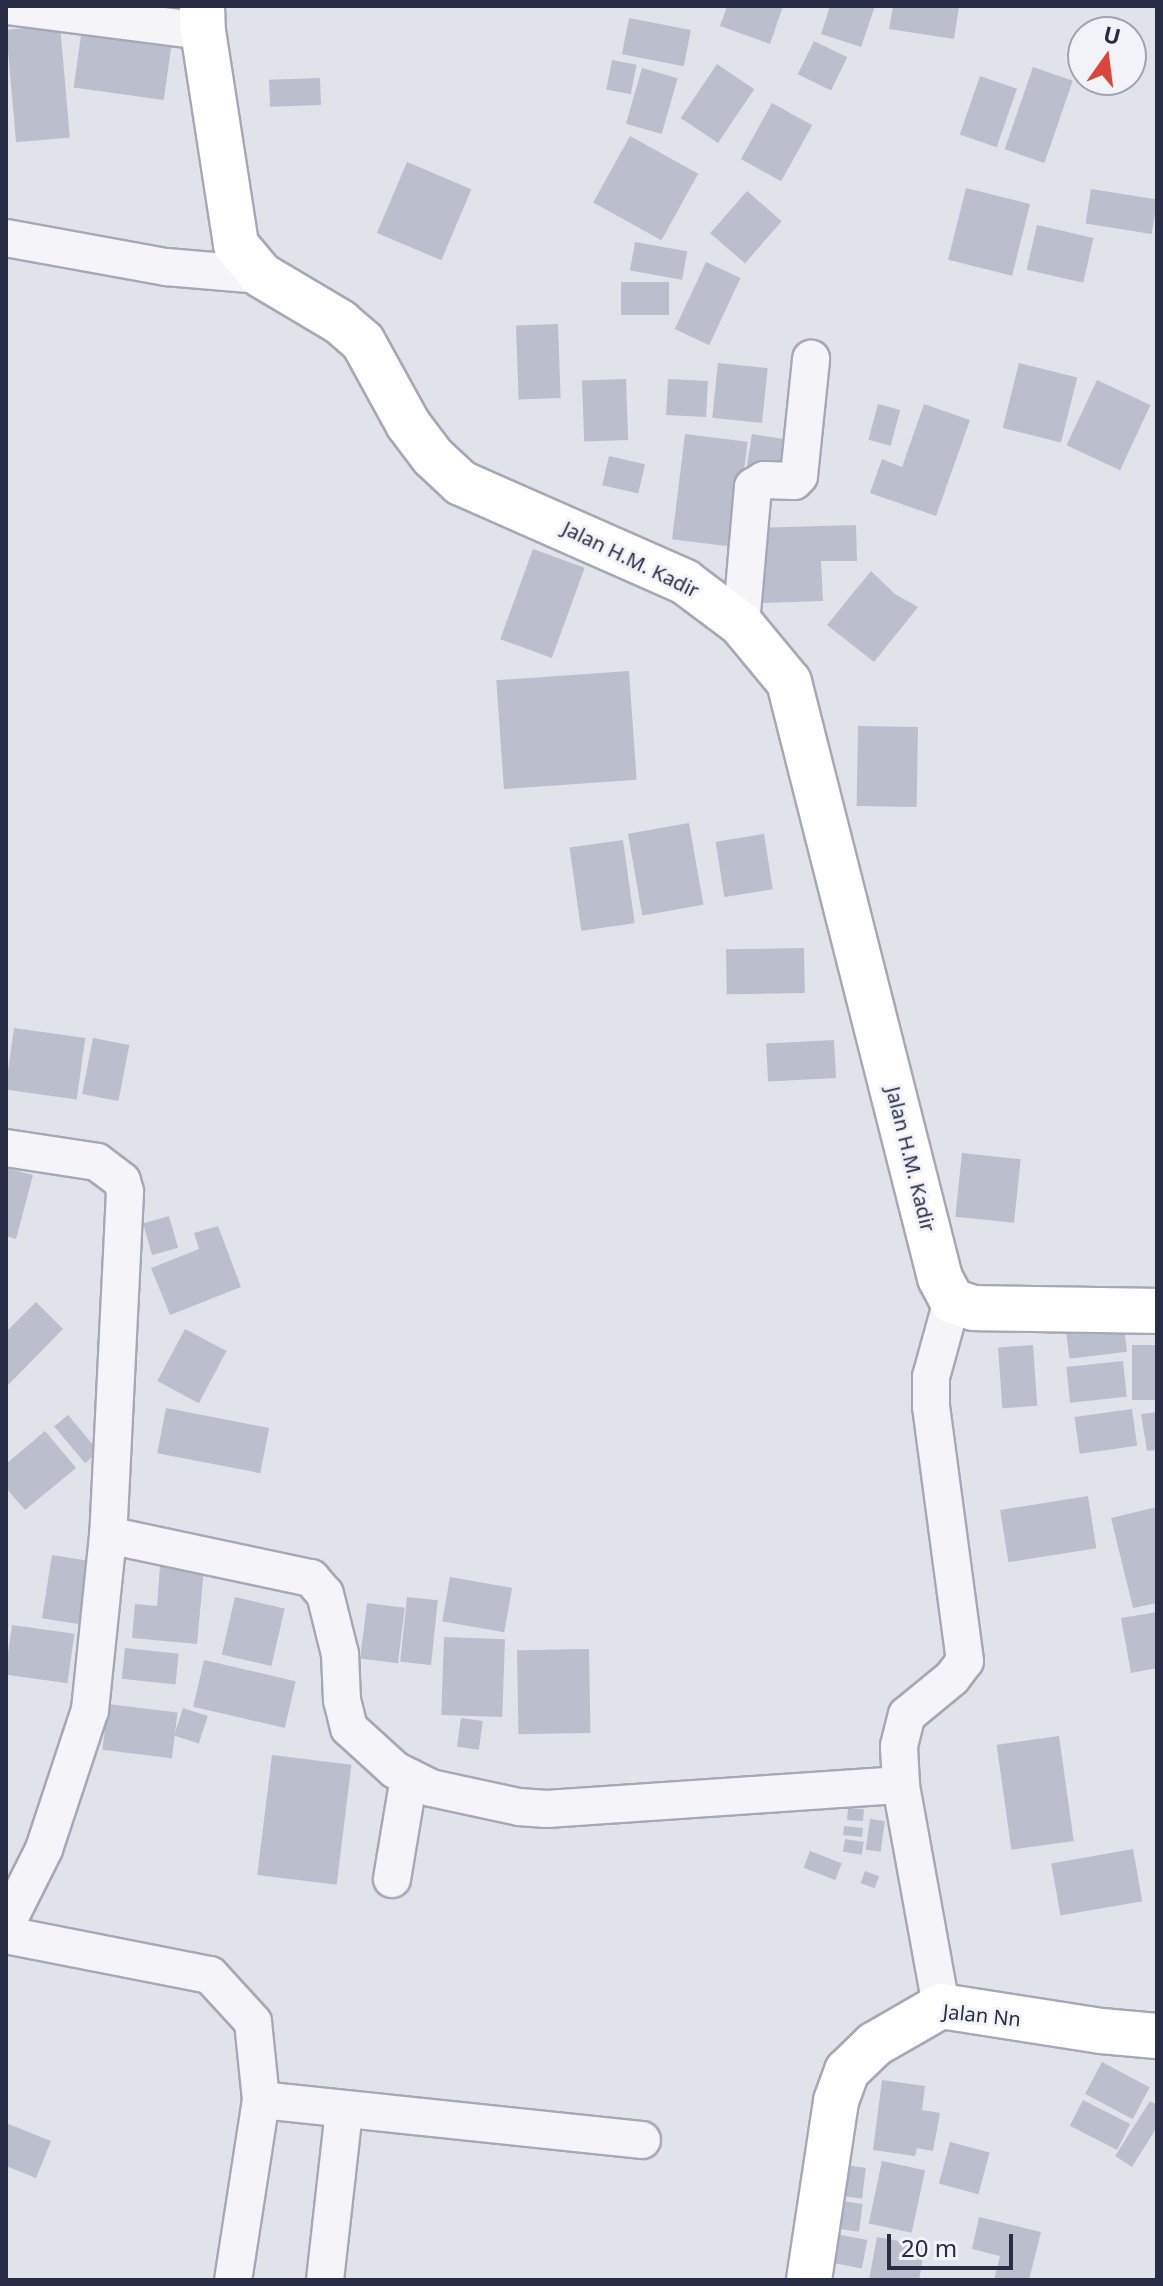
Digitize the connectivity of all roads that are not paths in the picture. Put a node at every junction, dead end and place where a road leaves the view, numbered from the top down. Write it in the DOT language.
graph roads {
  1 [pos="7,6"];
  2 [pos="203,19"];
  3 [pos="6,238"];
  4 [pos="261,275"];
  5 [pos="811,359"];
  6 [pos="741,624"];
  7 [pos="6,1148"];
  8 [pos="952,1301"];
  9 [pos="1157,1311"];
  10 [pos="108,1535"];
  11 [pos="409,1777"];
  12 [pos="901,1785"];
  13 [pos="392,1879"];
  14 [pos="6,1925"];
  15 [pos="6,1935"];
  16 [pos="941,2006"];
  17 [pos="1157,2036"];
  18 [pos="261,2100"];
  19 [pos="344,2110"];
  20 [pos="642,2140"];
  21 [pos="233,2280"];
  22 [pos="325,2280"];
  23 [pos="809,2280"];
  1 -- 2 [label="street"];
  2 -- 4 [label="street, Jalan H.M. Kadir"];
  3 -- 4 [label="street"];
  4 -- 6 [label="street, Jalan H.M. Kadir"];
  5 -- 6 [label="street"];
  6 -- 8 [label="street, Jalan H.M. Kadir"];
  7 -- 10 [label="street"];
  8 -- 9 [label="street"];
  8 -- 12 [label="street"];
  10 -- 11 [label="street"];
  10 -- 14 [label="street"];
  11 -- 12 [label="street"];
  11 -- 13 [label="street"];
  12 -- 16 [label="street"];
  15 -- 18 [label="street"];
  16 -- 17 [label="street, Jalan Nn"];
  16 -- 23 [label="street, Jalan Nn"];
  18 -- 19 [label="street"];
  18 -- 21 [label="street"];
  19 -- 20 [label="street"];
  19 -- 22 [label="street"];
}
